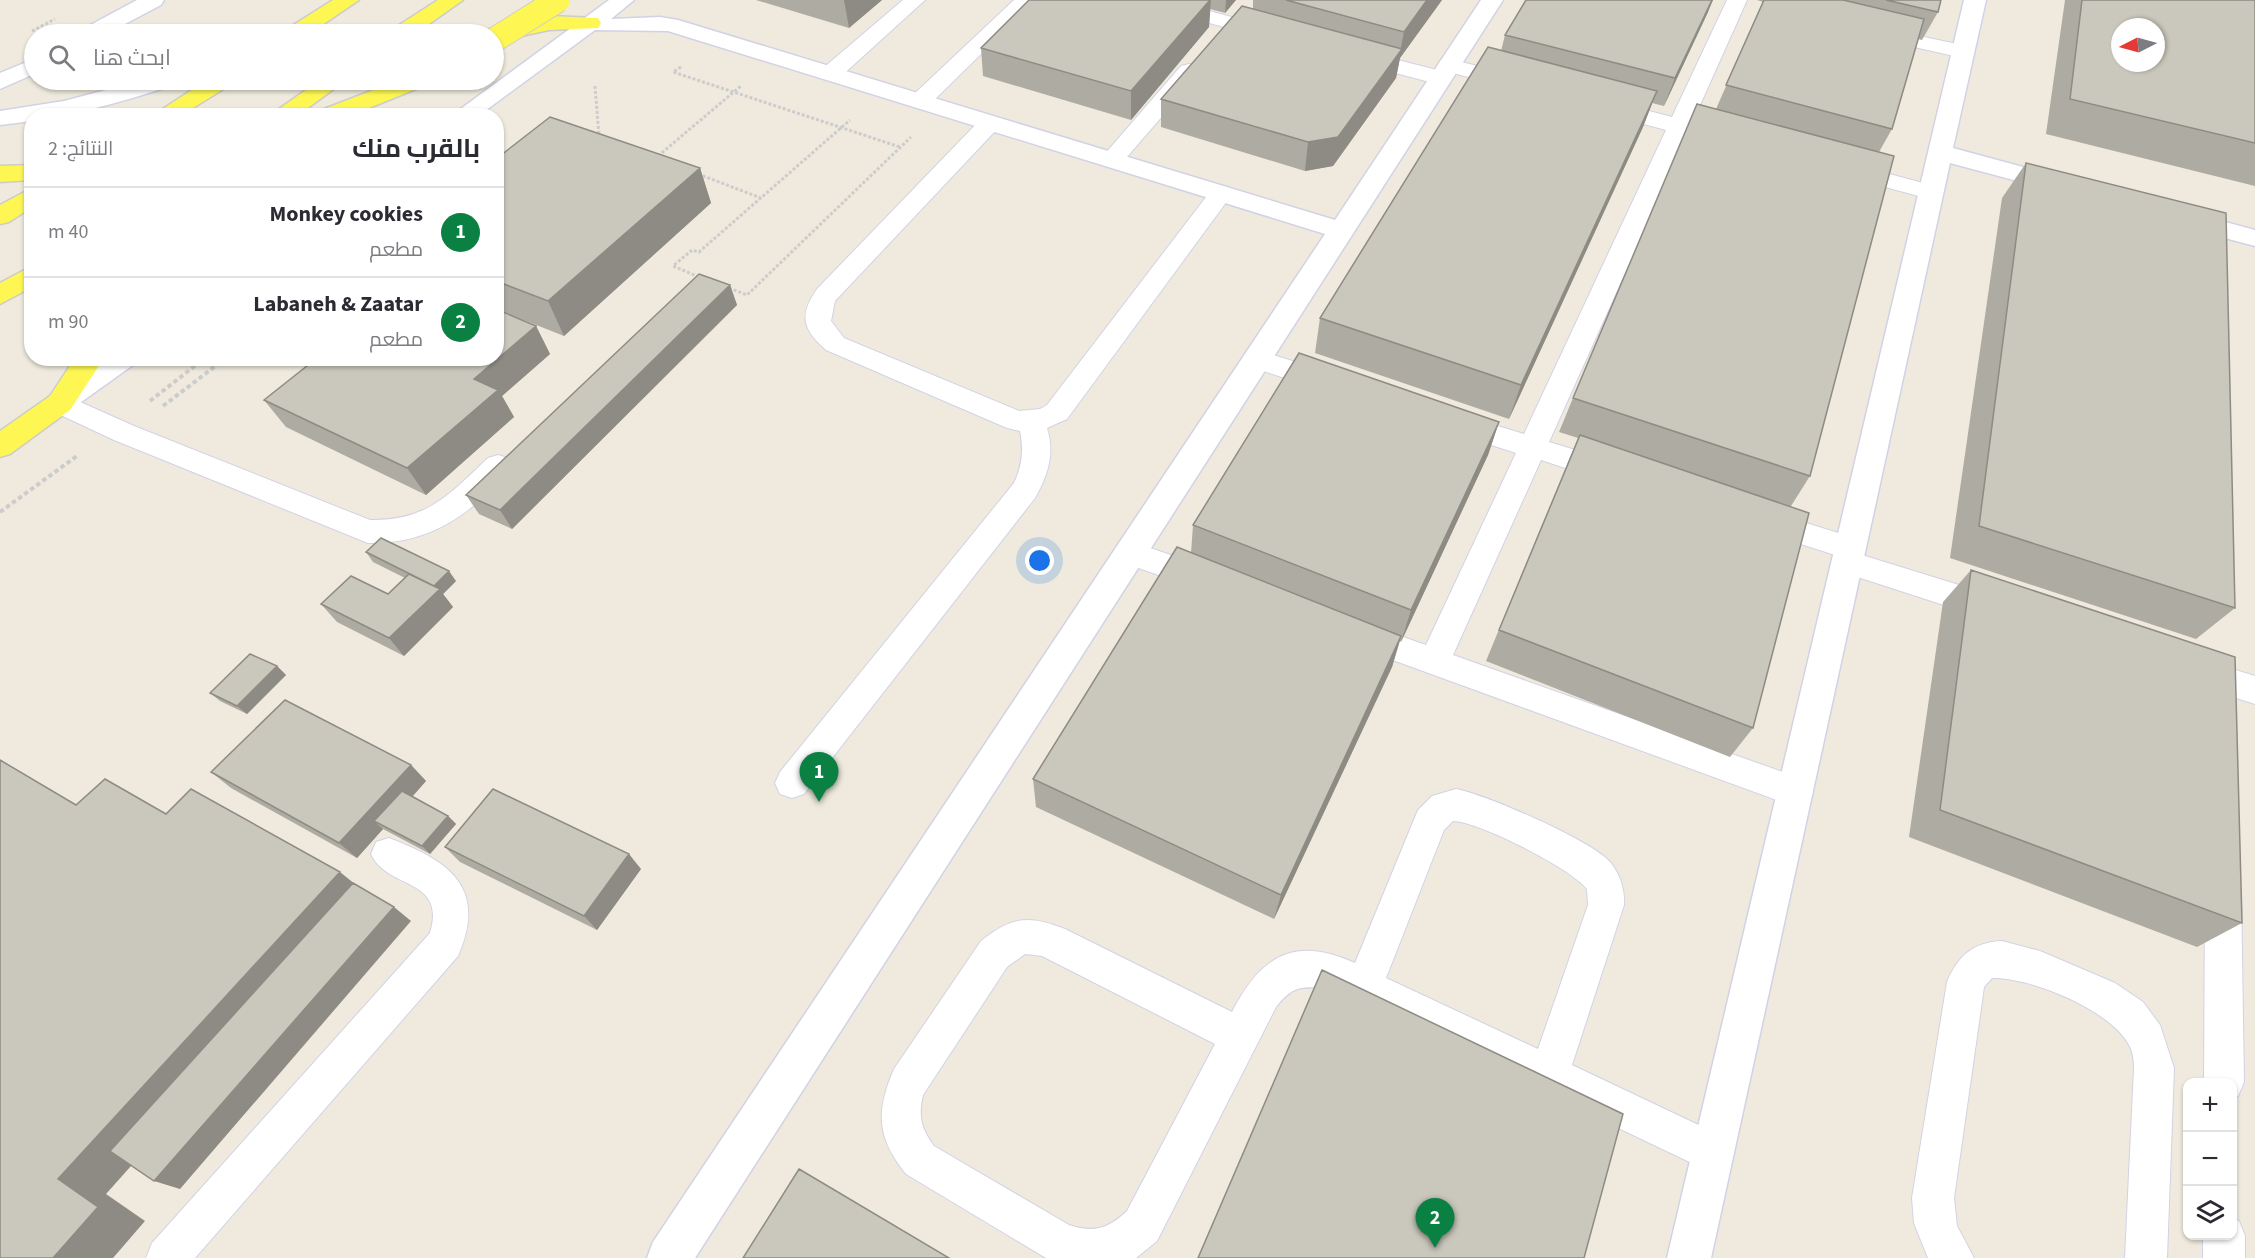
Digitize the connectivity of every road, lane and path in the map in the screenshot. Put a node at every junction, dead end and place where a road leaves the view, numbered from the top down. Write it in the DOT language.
graph roads {
  1 [pos="153,0"];
  2 [pos="348,0"];
  3 [pos="452,0"];
  4 [pos="558,0"];
  5 [pos="624,0"];
  6 [pos="915,0"];
  7 [pos="1026,0"];
  8 [pos="1145,0"];
  9 [pos="1492,0"];
  10 [pos="1975,0"];
  11 [pos="648,1"];
  12 [pos="1740,2"];
  13 [pos="1237,15"];
  14 [pos="60,16"];
  15 [pos="590,23"];
  16 [pos="45,24"];
  17 [pos="109,24"];
  18 [pos="310,24"];
  19 [pos="416,24"];
  20 [pos="670,25"];
  21 [pos="1861,30"];
  22 [pos="504,33"];
  23 [pos="504,34"];
  24 [pos="1286,37"];
  25 [pos="1216,40"];
  26 [pos="1341,51"];
  27 [pos="1963,52"];
  28 [pos="1201,57"];
  29 [pos="682,66"];
  30 [pos="24,71"];
  31 [pos="1445,71"];
  32 [pos="830,74"];
  33 [pos="751,78"];
  34 [pos="0,82"];
  35 [pos="504,85"];
  36 [pos="595,86"];
  37 [pos="1541,89"];
  38 [pos="135,90"];
  39 [pos="206,90"];
  40 [pos="320,90"];
  41 [pos="393,90"];
  42 [pos="498,90"];
  43 [pos="734,92"];
  44 [pos="920,101"];
  45 [pos="1587,102"];
  46 [pos="60,108"];
  47 [pos="176,108"];
  48 [pos="292,108"];
  49 [pos="347,108"];
  50 [pos="473,108"];
  51 [pos="24,114"];
  52 [pos="0,118"];
  53 [pos="990,123"];
  54 [pos="1679,127"];
  55 [pos="841,128"];
  56 [pos="916,132"];
  57 [pos="1714,135"];
  58 [pos="600,138"];
  59 [pos="900,147"];
  60 [pos="1939,152"];
  61 [pos="1112,160"];
  62 [pos="666,163"];
  63 [pos="1828,165"];
  64 [pos="687,170"];
  65 [pos="24,172"];
  66 [pos="0,174"];
  67 [pos="1930,192"];
  68 [pos="2086,192"];
  69 [pos="1221,193"];
  70 [pos="761,198"];
  71 [pos="24,201"];
  72 [pos="2154,210"];
  73 [pos="0,216"];
  74 [pos="1341,230"];
  75 [pos="2255,238"];
  76 [pos="698,277"];
  77 [pos="24,280"];
  78 [pos="708,280"];
  79 [pos="690,284"];
  80 [pos="727,288"];
  81 [pos="0,295"];
  82 [pos="1257,359"];
  83 [pos="85,366"];
  84 [pos="112,366"];
  85 [pos="216,366"];
  86 [pos="1356,391"];
  87 [pos="60,403"];
  88 [pos="1433,416"];
  89 [pos="1031,421"];
  90 [pos="127,434"];
  91 [pos="0,446"];
  92 [pos="1532,448"];
  93 [pos="517,449"];
  94 [pos="1635,480"];
  95 [pos="1737,512"];
  96 [pos="1130,553"];
  97 [pos="1849,555"];
  98 [pos="1231,589"];
  99 [pos="2018,616"];
  100 [pos="1332,625"];
  101 [pos="1434,662"];
  102 [pos="2166,662"];
  103 [pos="2239,685"];
  104 [pos="2223,716"];
  105 [pos="792,783"];
  106 [pos="1796,792"];
  107 [pos="389,854"];
  108 [pos="2223,858"];
  109 [pos="1364,987"];
  110 [pos="1240,1036"];
  111 [pos="1549,1074"];
  112 [pos="2224,1078"];
  113 [pos="1714,1153"];
  114 [pos="2224,1240"];
  115 [pos="167,1258"];
  116 [pos="669,1258"];
  117 [pos="1689,1258"];
  118 [pos="1953,1258"];
  119 [pos="2146,1258"];
  120 [pos="2224,1258"];
  1 -- 17 [label="street"];
  2 -- 18 [label="main road"];
  3 -- 19 [label="main road"];
  4 -- 23 [label="main road, bridge"];
  5 -- 15 [label="street"];
  6 -- 32 [label="lane"];
  7 -- 44 [label="lane"];
  8 -- 13 [label="lane"];
  9 -- 31 [label="street"];
  10 -- 27 [label="street"];
  11 -- 20 [label="street"];
  12 -- 54 [label="lane"];
  13 -- 24 [label="lane"];
  13 -- 25 [label="lane"];
  14 -- 16 [label="path"];
  15 -- 20 [label="street"];
  15 -- 22 [label="main road"];
  15 -- 35 [label="street"];
  20 -- 32 [label="street"];
  21 -- 27 [label="lane"];
  26 -- 31 [label="lane"];
  27 -- 60 [label="street"];
  28 -- 61 [label="lane"];
  29 -- 43 [label="path"];
  30 -- 34 [label="street"];
  31 -- 37 [label="lane"];
  31 -- 74 [label="street"];
  32 -- 44 [label="street"];
  33 -- 43 [label="path"];
  36 -- 58 [label="path"];
  38 -- 46 [label="street"];
  39 -- 47 [label="main road"];
  40 -- 48 [label="main road"];
  41 -- 49 [label="main road"];
  42 -- 50 [label="street"];
  43 -- 55 [label="path"];
  43 -- 62 [label="path"];
  44 -- 53 [label="street"];
  45 -- 54 [label="lane"];
  51 -- 52 [label="street"];
  53 -- 61 [label="street"];
  53 -- 89 [label="lane"];
  54 -- 57 [label="lane"];
  54 -- 92 [label="lane"];
  55 -- 59 [label="path"];
  55 -- 70 [label="path"];
  56 -- 59 [label="path"];
  59 -- 80 [label="path"];
  60 -- 67 [label="street"];
  60 -- 68 [label="street"];
  61 -- 69 [label="street"];
  63 -- 67 [label="lane"];
  64 -- 70 [label="path"];
  65 -- 66 [label="main road"];
  67 -- 97 [label="street"];
  69 -- 74 [label="street"];
  69 -- 89 [label="lane"];
  70 -- 76 [label="path"];
  71 -- 73 [label="main road"];
  72 -- 75 [label="street"];
  74 -- 82 [label="street"];
  76 -- 78 [label="path"];
  76 -- 79 [label="path"];
  77 -- 81 [label="main road"];
  82 -- 86 [label="lane"];
  82 -- 96 [label="street"];
  83 -- 87 [label="main road"];
  84 -- 87 [label="street"];
  85 -- 90 [label="path"];
  87 -- 90 [label="lane"];
  87 -- 91 [label="main road"];
  88 -- 92 [label="lane"];
  89 -- 105 [label="lane"];
  90 -- 93 [label="lane"];
  92 -- 94 [label="lane"];
  92 -- 101 [label="lane"];
  95 -- 97 [label="lane"];
  96 -- 98 [label="lane"];
  96 -- 116 [label="street"];
  97 -- 99 [label="lane"];
  97 -- 106 [label="street"];
  100 -- 101 [label="lane"];
  101 -- 106 [label="lane"];
  102 -- 103 [label="lane"];
  103 -- 104 [label="lane"];
  106 -- 113 [label="street"];
  107 -- 115 [label="lane"];
  108 -- 112 [label="lane"];
  109 -- 110 [label="lane"];
  109 -- 111 [label="lane"];
  109 -- 111 [label="lane"];
  110 -- 110 [label="lane"];
  111 -- 113 [label="lane"];
  113 -- 117 [label="street"];
  114 -- 120 [label="lane"];
  118 -- 119 [label="lane"];
}
